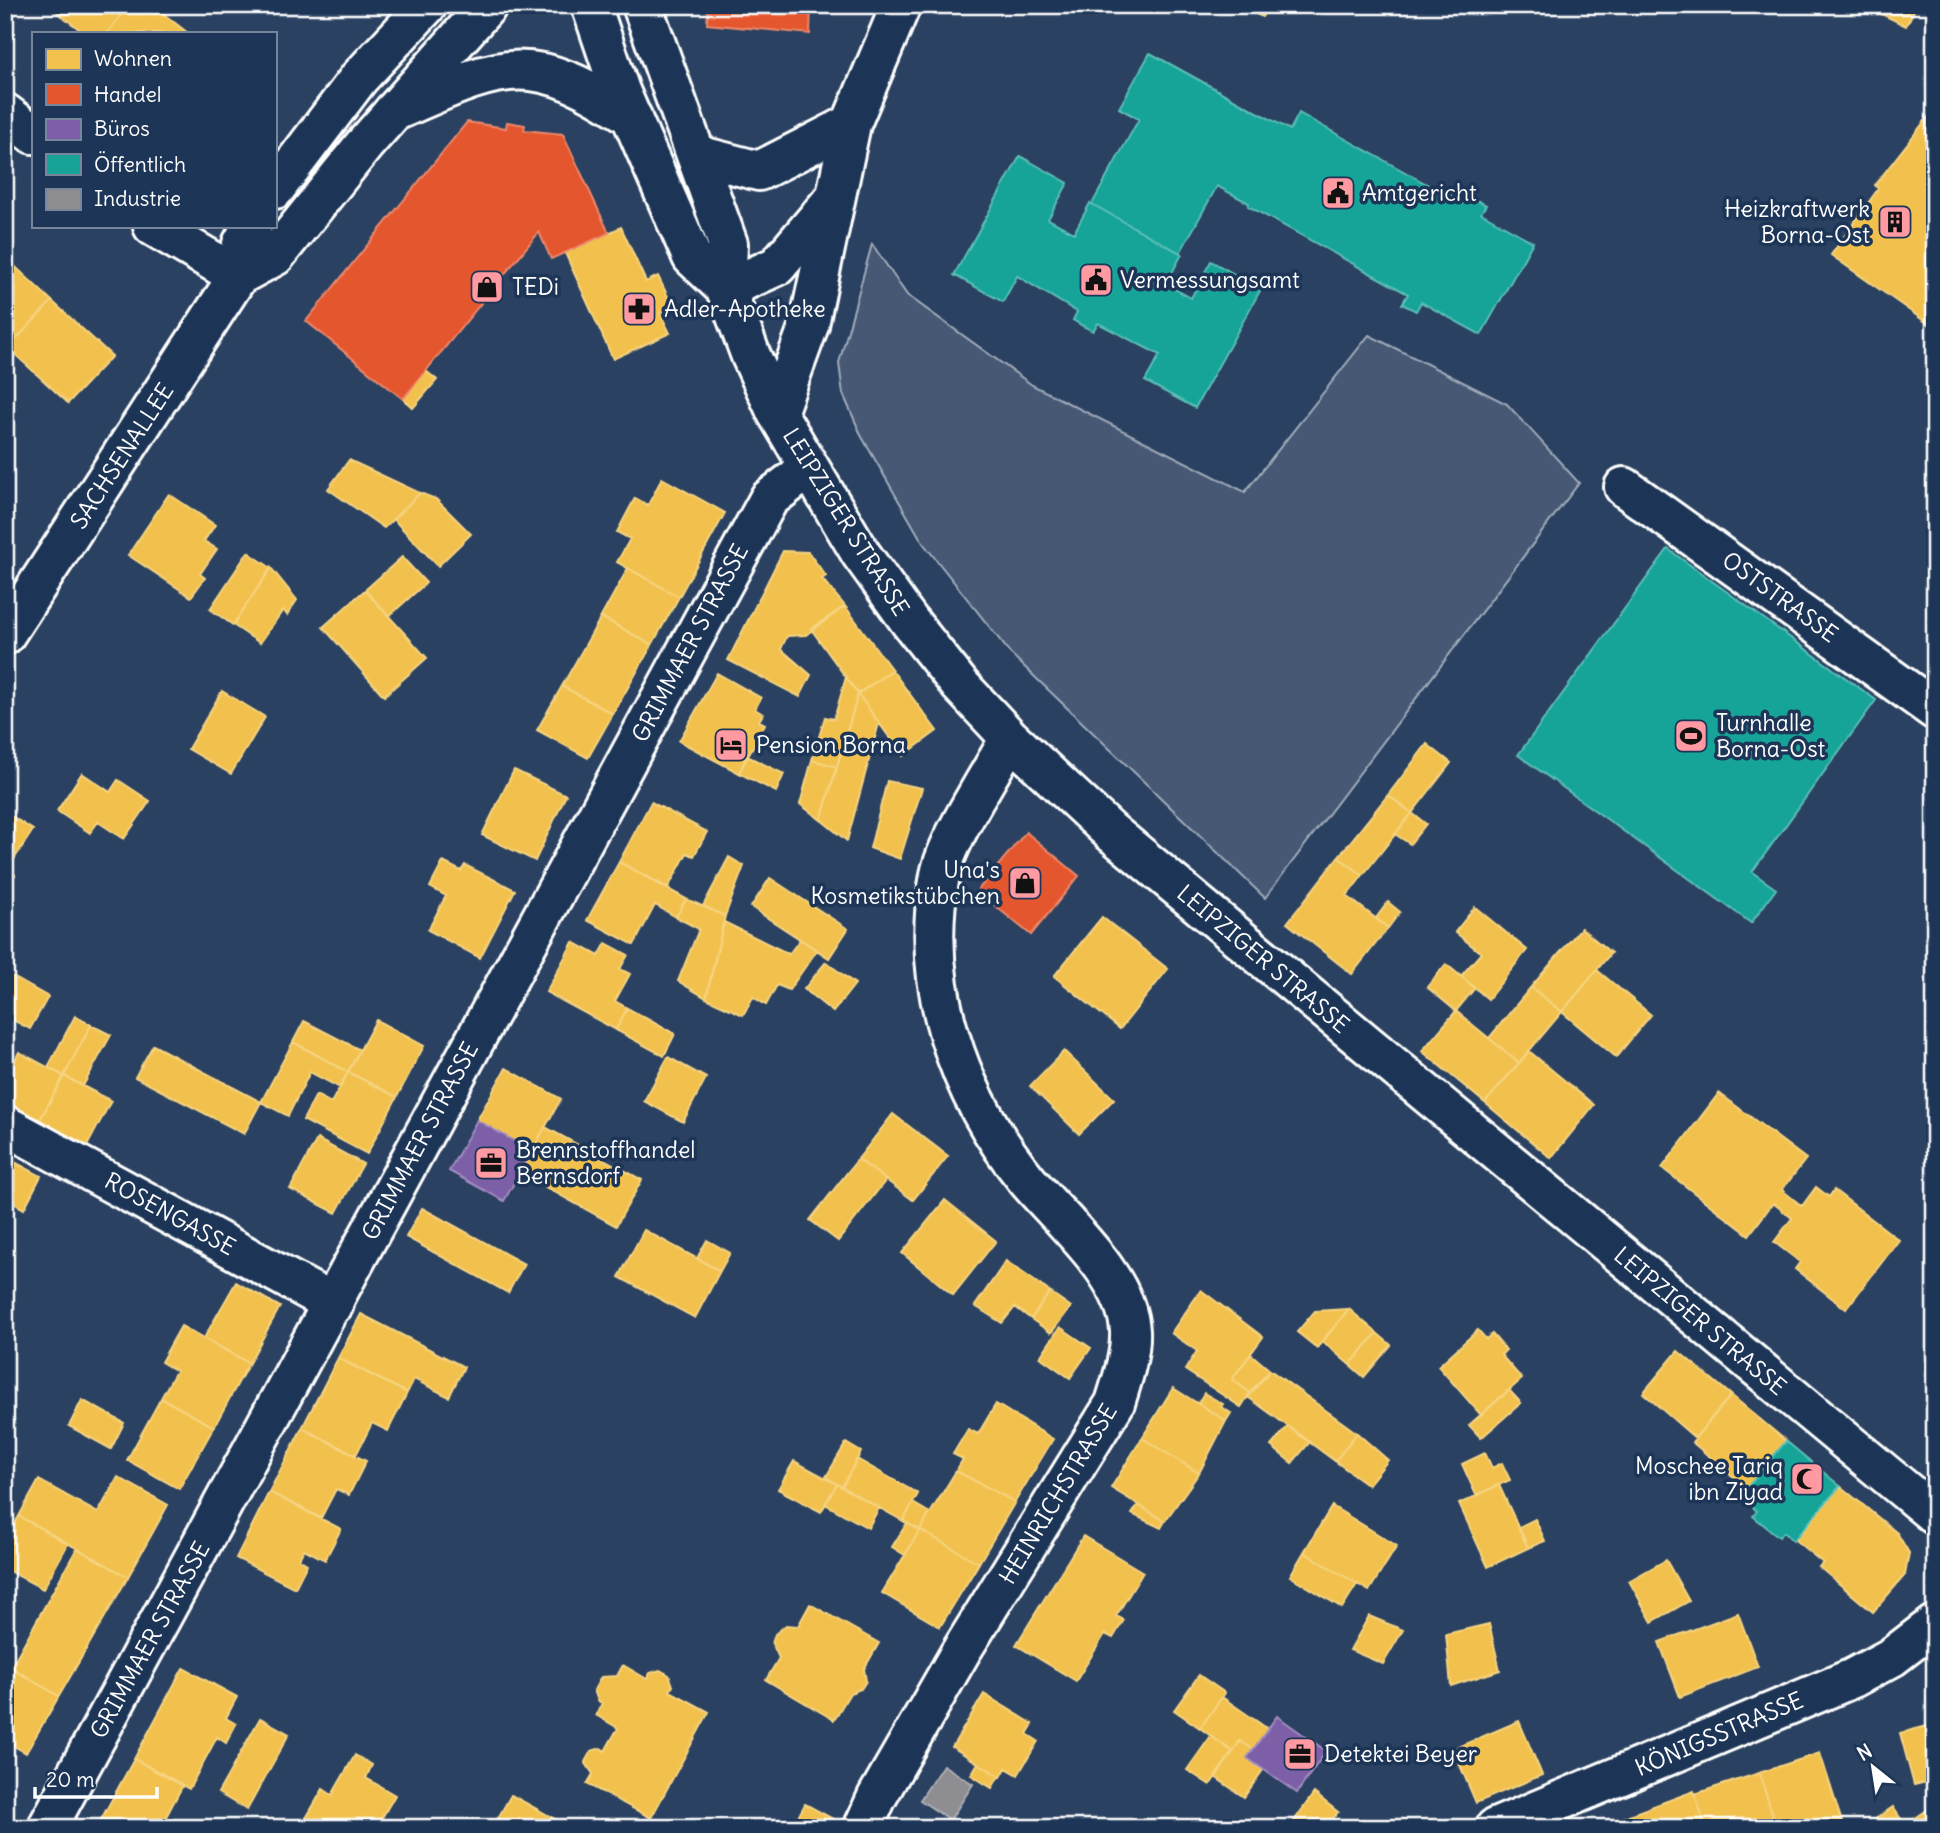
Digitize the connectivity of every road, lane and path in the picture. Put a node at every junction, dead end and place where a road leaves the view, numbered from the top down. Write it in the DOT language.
graph roads {
  1 [pos="426,5"];
  2 [pos="488,5"];
  3 [pos="592,5"];
  4 [pos="642,5"];
  5 [pos="901,5"];
  6 [pos="393,112"];
  7 [pos="5,113"];
  8 [pos="632,117"];
  9 [pos="851,124"];
  10 [pos="32,133"];
  11 [pos="696,155"];
  12 [pos="276,188"];
  13 [pos="836,196"];
  14 [pos="156,228"];
  15 [pos="252,228"];
  16 [pos="238,276"];
  17 [pos="726,289"];
  18 [pos="777,413"];
  19 [pos="809,468"];
  20 [pos="1624,487"];
  21 [pos="5,635"];
  22 [pos="1935,710"];
  23 [pos="1010,738"];
  24 [pos="5,1125"];
  25 [pos="334,1304"];
  26 [pos="1935,1515"];
  27 [pos="1934,1627"];
  28 [pos="47,1828"];
  29 [pos="863,1828"];
  30 [pos="1495,1828"];
  1 -- 12 [label="street"];
  2 -- 6 [label="street, SACHSENALLEE"];
  3 -- 8 [label="street, LEIPZIGER STRASSE"];
  4 -- 11 [label="street, LEIPZIGER STRASSE"];
  5 -- 9 [label="street"];
  6 -- 8 [label="street"];
  6 -- 16 [label="street, SACHSENALLEE"];
  7 -- 10 [label="street"];
  8 -- 17 [label="street, LEIPZIGER STRASSE"];
  9 -- 11 [label="street"];
  9 -- 13 [label="street"];
  11 -- 17 [label="street, LEIPZIGER STRASSE"];
  13 -- 17 [label="street"];
  13 -- 18 [label="street"];
  14 -- 16 [label="street"];
  15 -- 16 [label="street, SACHSENALLEE"];
  16 -- 21 [label="street, SACHSENALLEE"];
  17 -- 18 [label="street, LEIPZIGER STRASSE"];
  18 -- 19 [label="street, LEIPZIGER STRASSE"];
  19 -- 23 [label="street, LEIPZIGER STRASSE"];
  19 -- 25 [label="street, GRIMMAER STRASSE"];
  20 -- 22 [label="street, OSTSTRASSE"];
  23 -- 26 [label="street, LEIPZIGER STRASSE"];
  23 -- 29 [label="street, HEINRICHSTRASSE"];
  24 -- 25 [label="street, ROSENGASSE"];
  25 -- 28 [label="street, GRIMMAER STRASSE"];
  27 -- 30 [label="street, KÖNIGSSTRASSE"];
}
